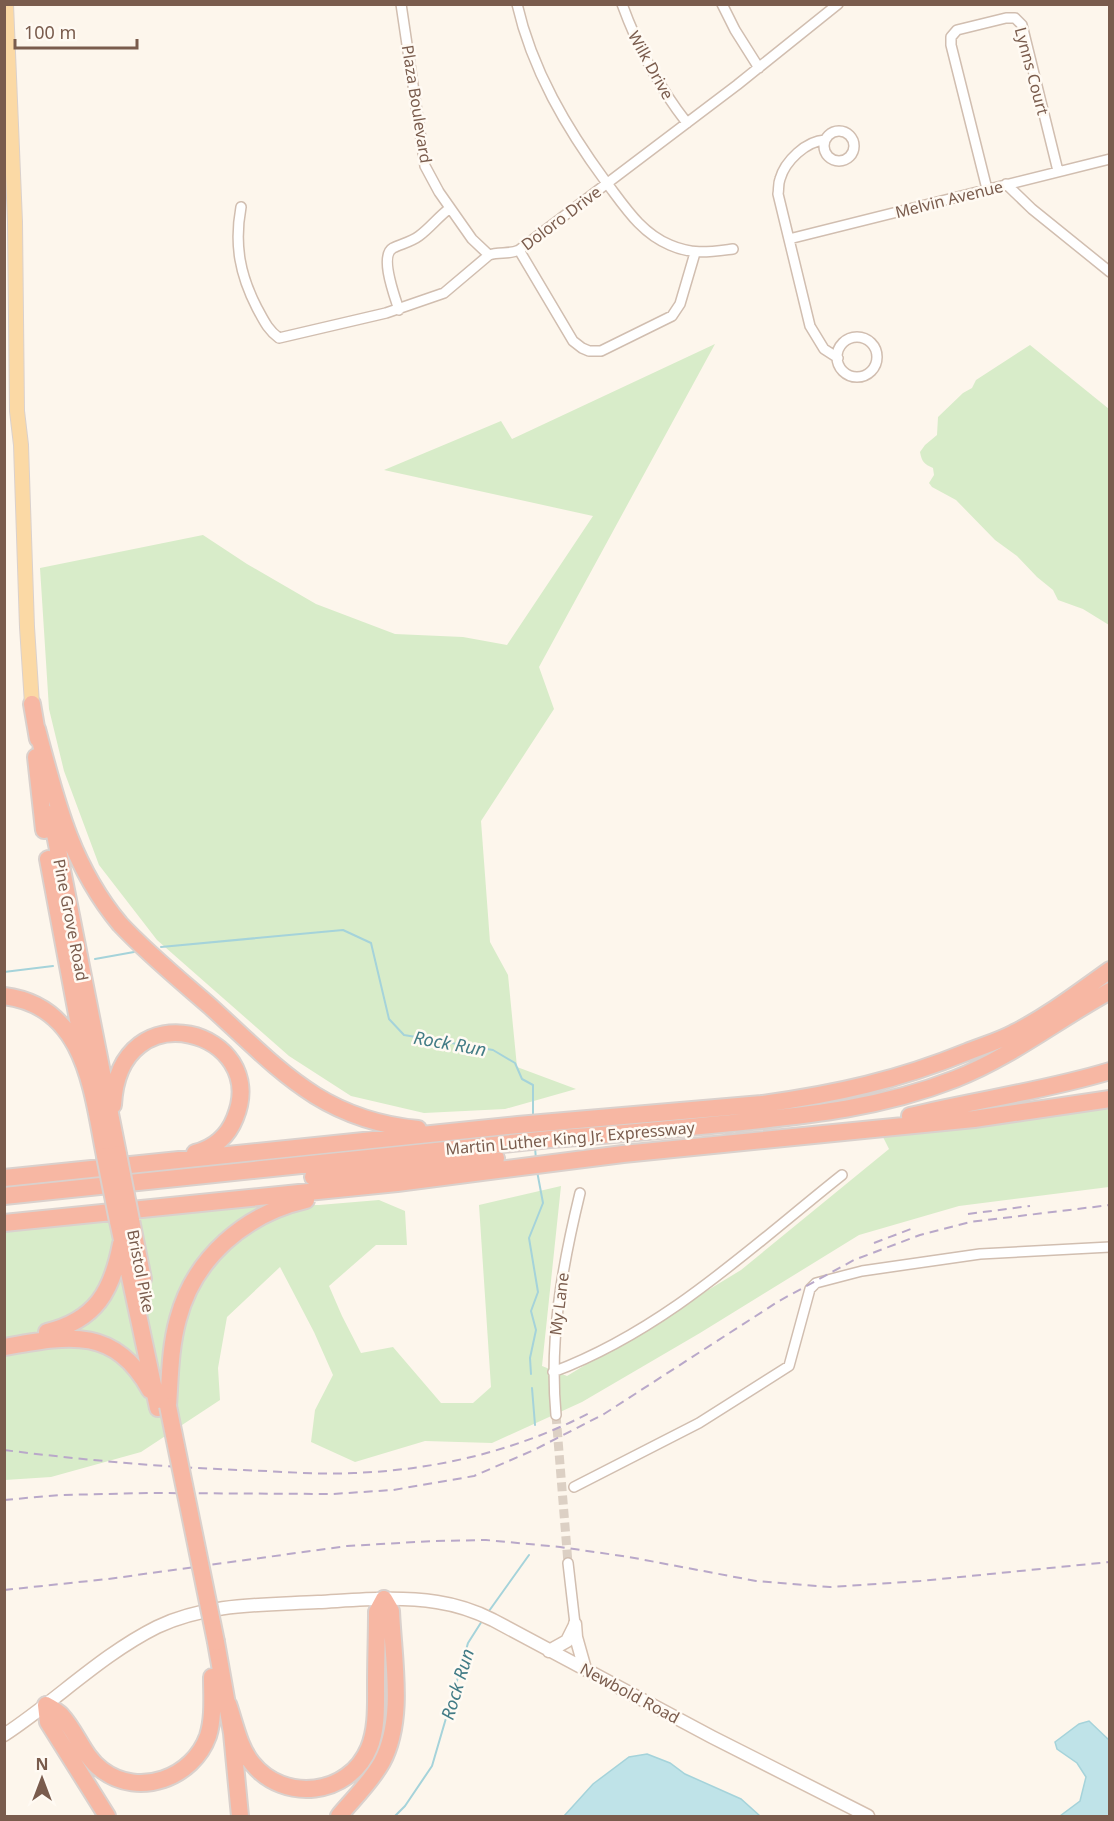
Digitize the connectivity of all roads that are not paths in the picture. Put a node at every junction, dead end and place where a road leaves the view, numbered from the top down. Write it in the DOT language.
graph roads {
  1 [pos="6,4"];
  2 [pos="401,4"];
  3 [pos="517,4"];
  4 [pos="622,4"];
  5 [pos="722,4"];
  6 [pos="833,6"];
  7 [pos="759,68"];
  8 [pos="687,123"];
  9 [pos="825,140"];
  10 [pos="1110,159"];
  11 [pos="1058,171"];
  12 [pos="607,183"];
  13 [pos="1006,184"];
  14 [pos="987,189"];
  15 [pos="242,207"];
  16 [pos="450,208"];
  17 [pos="789,239"];
  18 [pos="733,249"];
  19 [pos="519,250"];
  20 [pos="695,253"];
  21 [pos="489,255"];
  22 [pos="1110,272"];
  23 [pos="17,298"];
  24 [pos="399,310"];
  25 [pos="838,358"];
  26 [pos="10,373"];
  27 [pos="21,445"];
  28 [pos="32,704"];
  29 [pos="37,729"];
  30 [pos="1110,960"];
  31 [pos="1110,970"];
  32 [pos="1110,991"];
  33 [pos="4,996"];
  34 [pos="967,1052"];
  35 [pos="1110,1071"];
  36 [pos="88,1073"];
  37 [pos="1110,1099"];
  38 [pos="910,1116"];
  39 [pos="476,1130"];
  40 [pos="114,1136"];
  41 [pos="550,1142"];
  42 [pos="517,1146"];
  43 [pos="111,1155"];
  44 [pos="176,1159"];
  45 [pos="4,1173"];
  46 [pos="28,1174"];
  47 [pos="842,1175"];
  48 [pos="4,1178"];
  49 [pos="397,1183"];
  50 [pos="580,1193"];
  51 [pos="4,1196"];
  52 [pos="4,1208"];
  53 [pos="124,1220"];
  54 [pos="4,1223"];
  55 [pos="122,1240"];
  56 [pos="1110,1247"];
  57 [pos="4,1340"];
  58 [pos="4,1347"];
  59 [pos="553,1372"];
  60 [pos="163,1407"];
  61 [pos="556,1415"];
  62 [pos="574,1487"];
  63 [pos="568,1563"];
  64 [pos="384,1599"];
  65 [pos="575,1624"];
  66 [pos="211,1643"];
  67 [pos="549,1651"];
  68 [pos="585,1669"];
  69 [pos="212,1677"];
  70 [pos="228,1704"];
  71 [pos="46,1705"];
  72 [pos="4,1735"];
  73 [pos="107,1816"];
  74 [pos="229,1816"];
  75 [pos="240,1816"];
  76 [pos="339,1816"];
  77 [pos="868,1816"];
  1 -- 23 [label="main road, Pine Grove Road"];
  2 -- 16 [label="street, Plaza Boulevard"];
  3 -- 12 [label="street"];
  4 -- 8 [label="street, Wilk Drive"];
  5 -- 7 [label="street"];
  6 -- 7 [label="street, Doloro Drive"];
  7 -- 8 [label="street, Doloro Drive"];
  8 -- 12 [label="street, Doloro Drive"];
  9 -- 17 [label="street"];
  10 -- 11 [label="street, Melvin Avenue"];
  11 -- 13 [label="street, Melvin Avenue"];
  11 -- 14 [label="street, Lynns Court"];
  12 -- 19 [label="street, Doloro Drive"];
  12 -- 20 [label="street"];
  13 -- 14 [label="street, Melvin Avenue"];
  13 -- 22 [label="street"];
  14 -- 17 [label="street, Melvin Avenue"];
  15 -- 24 [label="street"];
  16 -- 21 [label="street, Plaza Boulevard"];
  16 -- 24 [label="street"];
  17 -- 25 [label="street"];
  18 -- 20 [label="street"];
  19 -- 20 [label="street"];
  19 -- 21 [label="street, Doloro Drive"];
  21 -- 24 [label="street"];
  23 -- 26 [label="main road, Pine Grove Road"];
  23 -- 27 [label="main road, Pine Grove Road"];
  25 -- 25 [label="street"];
  26 -- 27 [label="main road, Pine Grove Road"];
  27 -- 28 [label="main road, Pine Grove Road"];
  28 -- 29 [label="highway, Pine Grove Road"];
  28 -- 36 [label="highway, Pine Grove Road"];
  29 -- 39 [label="highway"];
  29 -- 40 [label="highway, Pine Grove Road"];
  30 -- 34 [label="highway"];
  31 -- 34 [label="highway"];
  32 -- 41 [label="highway, Martin Luther King Jr. Expressway"];
  33 -- 36 [label="highway"];
  34 -- 41 [label="highway"];
  35 -- 38 [label="highway"];
  36 -- 43 [label="highway"];
  37 -- 38 [label="highway, Martin Luther King Jr. Expressway"];
  37 -- 41 [label="highway"];
  38 -- 41 [label="highway, Martin Luther King Jr. Expressway"];
  39 -- 42 [label="highway"];
  39 -- 44 [label="highway"];
  40 -- 43 [label="highway, Bristol Pike"];
  40 -- 44 [label="highway"];
  41 -- 42 [label="highway"];
  41 -- 42 [label="highway"];
  42 -- 49 [label="highway"];
  42 -- 51 [label="highway, Martin Luther King Jr. Expressway"];
  42 -- 52 [label="highway, Martin Luther King Jr. Expressway"];
  43 -- 53 [label="highway, Bristol Pike, bridge"];
  44 -- 46 [label="highway"];
  45 -- 46 [label="highway"];
  46 -- 48 [label="highway"];
  47 -- 59 [label="street"];
  49 -- 54 [label="highway"];
  49 -- 60 [label="highway"];
  50 -- 59 [label="street, My Lane"];
  53 -- 55 [label="highway"];
  53 -- 60 [label="highway, Bristol Pike"];
  55 -- 57 [label="highway"];
  55 -- 60 [label="highway"];
  56 -- 62 [label="street"];
  58 -- 60 [label="highway"];
  59 -- 61 [label="street, My Lane"];
  60 -- 66 [label="highway, bridge"];
  63 -- 65 [label="street"];
  64 -- 67 [label="main road, Newbold Road"];
  64 -- 70 [label="highway"];
  64 -- 71 [label="main road, Newbold Road"];
  64 -- 76 [label="highway"];
  65 -- 67 [label="main road"];
  65 -- 68 [label="main road"];
  66 -- 69 [label="highway"];
  66 -- 70 [label="highway"];
  67 -- 68 [label="main road, Newbold Road"];
  68 -- 77 [label="main road, Newbold Road"];
  69 -- 71 [label="highway"];
  69 -- 74 [label="highway"];
  70 -- 75 [label="highway"];
  71 -- 72 [label="main road, Newbold Road"];
  71 -- 73 [label="highway"];
}
